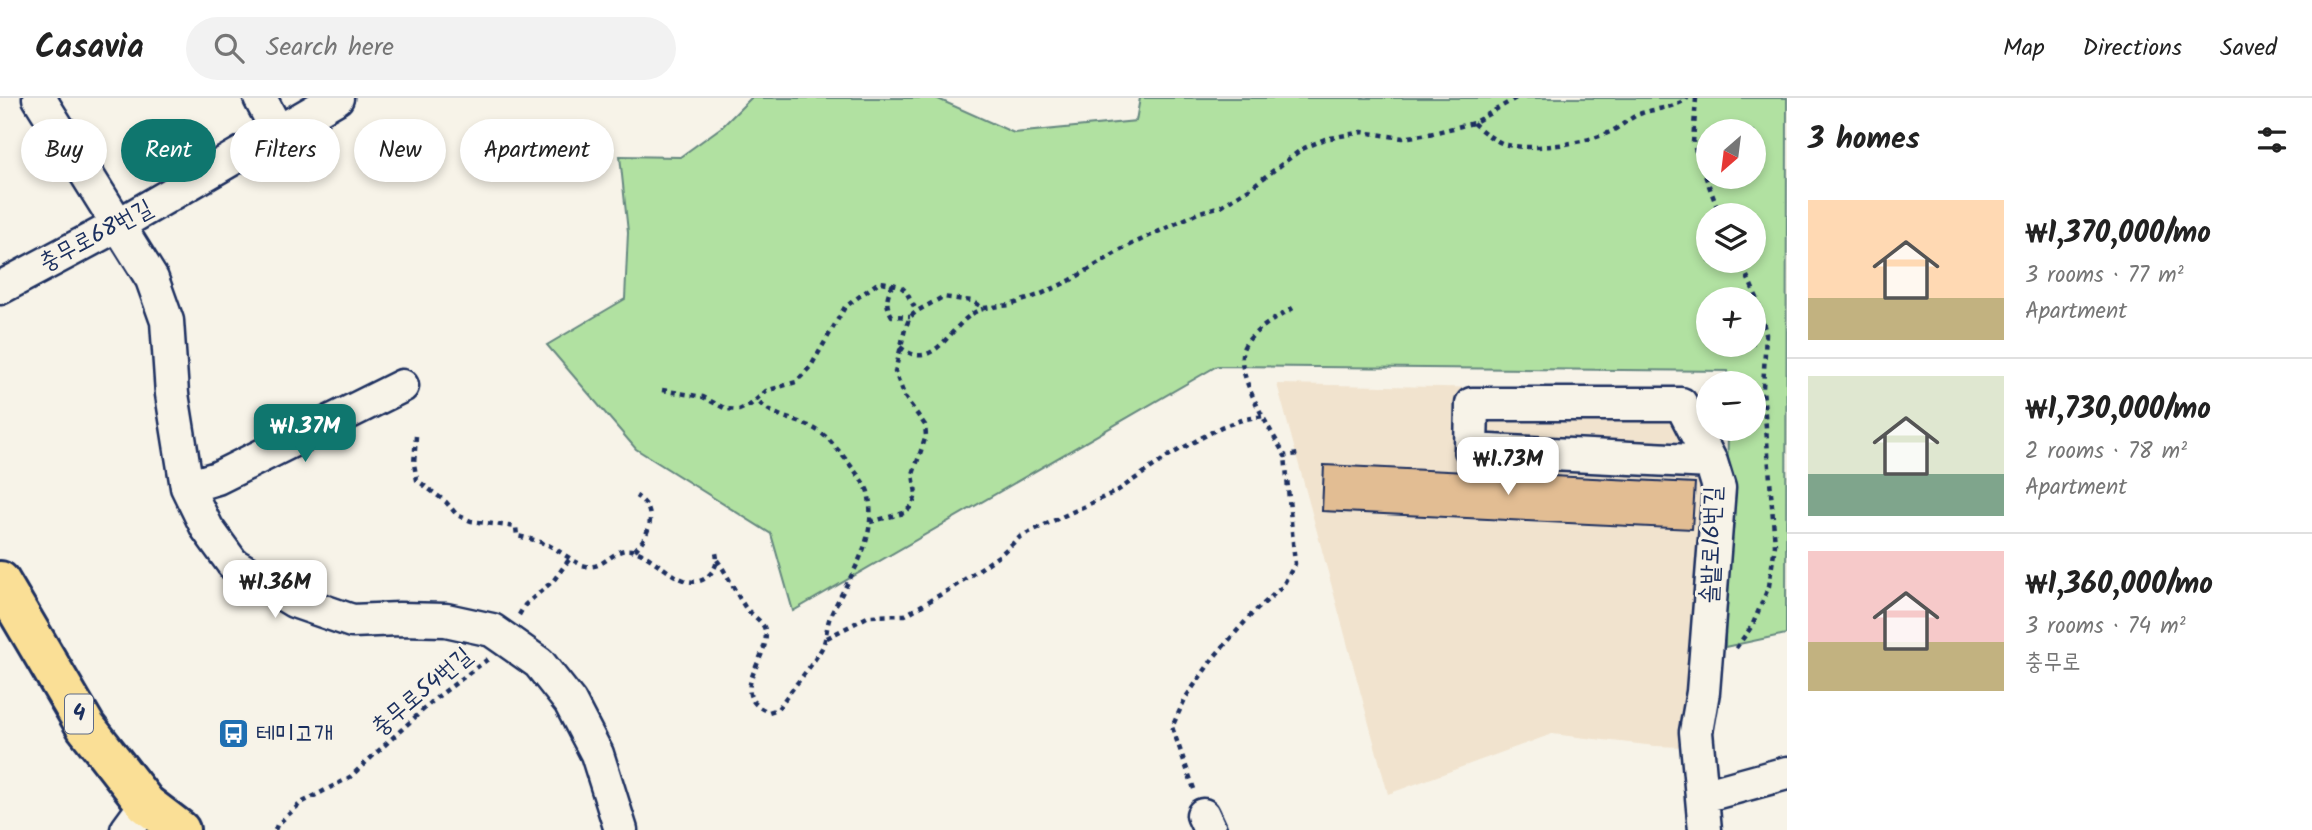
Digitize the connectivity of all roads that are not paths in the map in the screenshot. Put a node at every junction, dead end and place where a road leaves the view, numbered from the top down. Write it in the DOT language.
graph roads {
  1 [pos="39,98"];
  2 [pos="260,98"];
  3 [pos="337,98"];
  4 [pos="271,119"];
  5 [pos="303,119"];
  6 [pos="230,162"];
  7 [pos="118,225"];
  8 [pos="0,288"];
  9 [pos="402,386"];
  10 [pos="1712,462"];
  11 [pos="187,487"];
  12 [pos="0,581"];
  13 [pos="1787,774"];
  14 [pos="1703,796"];
  15 [pos="137,817"];
  16 [pos="180,830"];
  17 [pos="621,830"];
  18 [pos="1705,830"];
  1 -- 7 [label="street"];
  2 -- 4 [label="street"];
  3 -- 5 [label="street, 충무로68번길"];
  6 -- 7 [label="street, 충무로68번길"];
  7 -- 8 [label="street, 충무로68번길"];
  7 -- 11 [label="street"];
  9 -- 11 [label="street"];
  10 -- 10 [label="street, 솔밭로16번길"];
  10 -- 14 [label="street, 솔밭로16번길"];
  11 -- 17 [label="street"];
  12 -- 15 [label="main road, 4"];
  13 -- 14 [label="street"];
  14 -- 18 [label="street, 솔밭로16번길"];
  15 -- 16 [label="main road, 4"];
}
